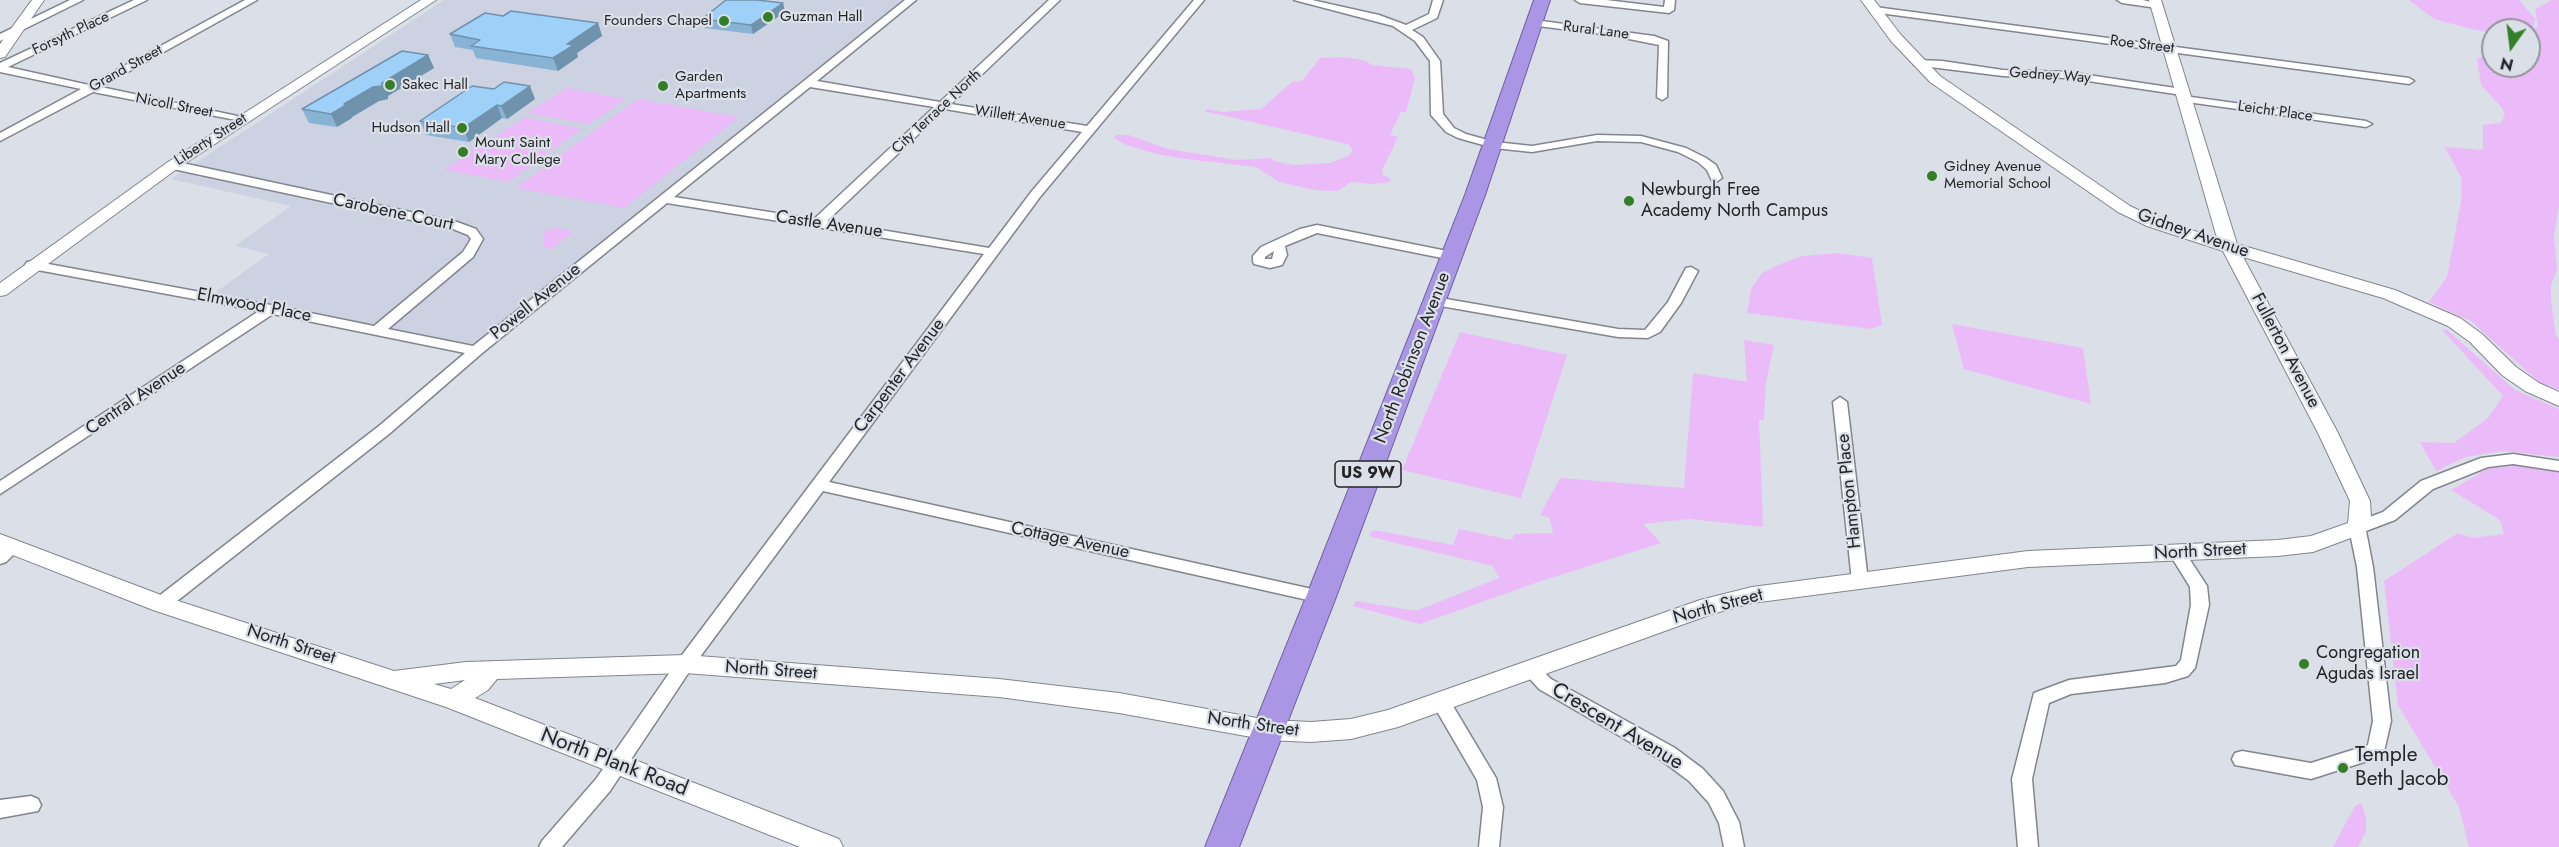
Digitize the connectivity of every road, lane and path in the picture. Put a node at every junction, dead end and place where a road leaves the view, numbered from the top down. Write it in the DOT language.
graph roads {
  1 [pos="38,0"];
  2 [pos="78,0"];
  3 [pos="142,0"];
  4 [pos="252,0"];
  5 [pos="430,0"];
  6 [pos="911,0"];
  7 [pos="1055,0"];
  8 [pos="1199,0"];
  9 [pos="1299,0"];
  10 [pos="1438,0"];
  11 [pos="1542,0"];
  12 [pos="1580,0"];
  13 [pos="2122,0"];
  14 [pos="2156,2"];
  15 [pos="1669,5"];
  16 [pos="1871,5"];
  17 [pos="1534,23"];
  18 [pos="1406,29"];
  19 [pos="15,31"];
  20 [pos="0,38"];
  21 [pos="2170,49"];
  22 [pos="0,54"];
  23 [pos="1918,63"];
  24 [pos="0,68"];
  25 [pos="2409,81"];
  26 [pos="808,83"];
  27 [pos="88,89"];
  28 [pos="2183,96"];
  29 [pos="1662,97"];
  30 [pos="944,105"];
  31 [pos="242,120"];
  32 [pos="2366,124"];
  33 [pos="1090,130"];
  34 [pos="0,138"];
  35 [pos="1494,145"];
  36 [pos="173,165"];
  37 [pos="1716,178"];
  38 [pos="664,199"];
  39 [pos="818,223"];
  40 [pos="1278,244"];
  41 [pos="2230,248"];
  42 [pos="993,252"];
  43 [pos="1452,256"];
  44 [pos="32,265"];
  45 [pos="1691,272"];
  46 [pos="0,291"];
  47 [pos="1435,301"];
  48 [pos="271,309"];
  49 [pos="378,330"];
  50 [pos="476,351"];
  51 [pos="2559,400"];
  52 [pos="1840,402"];
  53 [pos="2559,466"];
  54 [pos="818,485"];
  55 [pos="0,489"];
  56 [pos="2357,528"];
  57 [pos="4,549"];
  58 [pos="2177,553"];
  59 [pos="1860,581"];
  60 [pos="1321,597"];
  61 [pos="161,604"];
  62 [pos="685,664"];
  63 [pos="1530,669"];
  64 [pos="489,672"];
  65 [pos="397,679"];
  66 [pos="454,700"];
  67 [pos="1440,701"];
  68 [pos="1268,730"];
  69 [pos="2242,759"];
  70 [pos="618,765"];
  71 [pos="31,805"];
  72 [pos="0,809"];
  73 [pos="549,847"];
  74 [pos="830,847"];
  75 [pos="1222,847"];
  76 [pos="1489,847"];
  77 [pos="1734,847"];
  78 [pos="2028,847"];
  1 -- 19 [label="street"];
  2 -- 19 [label="street"];
  3 -- 24 [label="street, Forsyth Place"];
  4 -- 27 [label="street, Grand Street"];
  5 -- 31 [label="street, Liberty Street"];
  6 -- 26 [label="street, Powell Avenue"];
  7 -- 30 [label="street, City Terrace North"];
  8 -- 33 [label="street, Carpenter Avenue"];
  9 -- 18 [label="street"];
  10 -- 18 [label="street"];
  11 -- 17 [label="highway, North Robinson Avenue / US 9W"];
  12 -- 15 [label="street"];
  13 -- 14 [label="street"];
  14 -- 21 [label="street, Fullerton Avenue"];
  16 -- 21 [label="street, Roe Street"];
  16 -- 23 [label="street, Gidney Avenue"];
  17 -- 29 [label="street, Rural Lane"];
  17 -- 35 [label="highway, North Robinson Avenue / US 9W"];
  18 -- 35 [label="street"];
  19 -- 20 [label="street"];
  19 -- 22 [label="street"];
  21 -- 25 [label="street, Roe Street"];
  21 -- 28 [label="street, Fullerton Avenue"];
  23 -- 28 [label="street, Gedney Way"];
  23 -- 41 [label="street, Gidney Avenue"];
  24 -- 27 [label="street, Nicoll Street"];
  26 -- 30 [label="street, Willett Avenue"];
  26 -- 38 [label="street, Powell Avenue"];
  27 -- 31 [label="street, Nicoll Street"];
  27 -- 34 [label="street, Grand Street"];
  28 -- 32 [label="street, Leicht Place"];
  28 -- 41 [label="street, Fullerton Avenue"];
  30 -- 33 [label="street, Willett Avenue"];
  30 -- 39 [label="street, City Terrace North"];
  31 -- 36 [label="street, Liberty Street"];
  33 -- 42 [label="street, Carpenter Avenue"];
  35 -- 37 [label="street"];
  35 -- 43 [label="highway, North Robinson Avenue / US 9W"];
  36 -- 44 [label="street, Liberty Street"];
  36 -- 49 [label="street, Carobene Court"];
  38 -- 39 [label="street, Castle Avenue"];
  38 -- 50 [label="street, Powell Avenue"];
  39 -- 42 [label="street, Castle Avenue"];
  40 -- 43 [label="street"];
  41 -- 51 [label="street, Gidney Avenue"];
  41 -- 56 [label="street, Fullerton Avenue"];
  42 -- 54 [label="street, Carpenter Avenue"];
  43 -- 47 [label="highway, North Robinson Avenue / US 9W"];
  44 -- 46 [label="street, Liberty Street"];
  44 -- 48 [label="street, Elmwood Place"];
  45 -- 47 [label="street"];
  47 -- 60 [label="highway, North Robinson Avenue / US 9W"];
  48 -- 49 [label="street, Elmwood Place"];
  48 -- 55 [label="street, Central Avenue"];
  49 -- 50 [label="street, Elmwood Place"];
  50 -- 61 [label="street, Powell Avenue"];
  52 -- 59 [label="street, Hampton Place"];
  53 -- 56 [label="street, North Street"];
  54 -- 60 [label="street, Cottage Avenue"];
  54 -- 62 [label="street, Carpenter Avenue"];
  56 -- 58 [label="street, North Street"];
  56 -- 69 [label="street"];
  57 -- 61 [label="street, North Street"];
  58 -- 59 [label="street, North Street"];
  58 -- 78 [label="street"];
  59 -- 63 [label="street, North Street"];
  60 -- 68 [label="highway, North Robinson Avenue / US 9W"];
  61 -- 65 [label="street, North Street"];
  62 -- 64 [label="street, North Street"];
  62 -- 68 [label="street, North Street"];
  62 -- 70 [label="street, Carpenter Avenue"];
  63 -- 67 [label="street, North Street"];
  63 -- 77 [label="street, Crescent Avenue"];
  64 -- 65 [label="street, North Street"];
  64 -- 66 [label="street"];
  65 -- 66 [label="street, North Plank Road"];
  66 -- 70 [label="street, North Plank Road"];
  67 -- 68 [label="street, North Street"];
  67 -- 76 [label="street"];
  68 -- 75 [label="highway, North Robinson Avenue / US 9W"];
  70 -- 73 [label="street, Carpenter Avenue"];
  70 -- 74 [label="street, North Plank Road"];
  71 -- 72 [label="street"];
}
